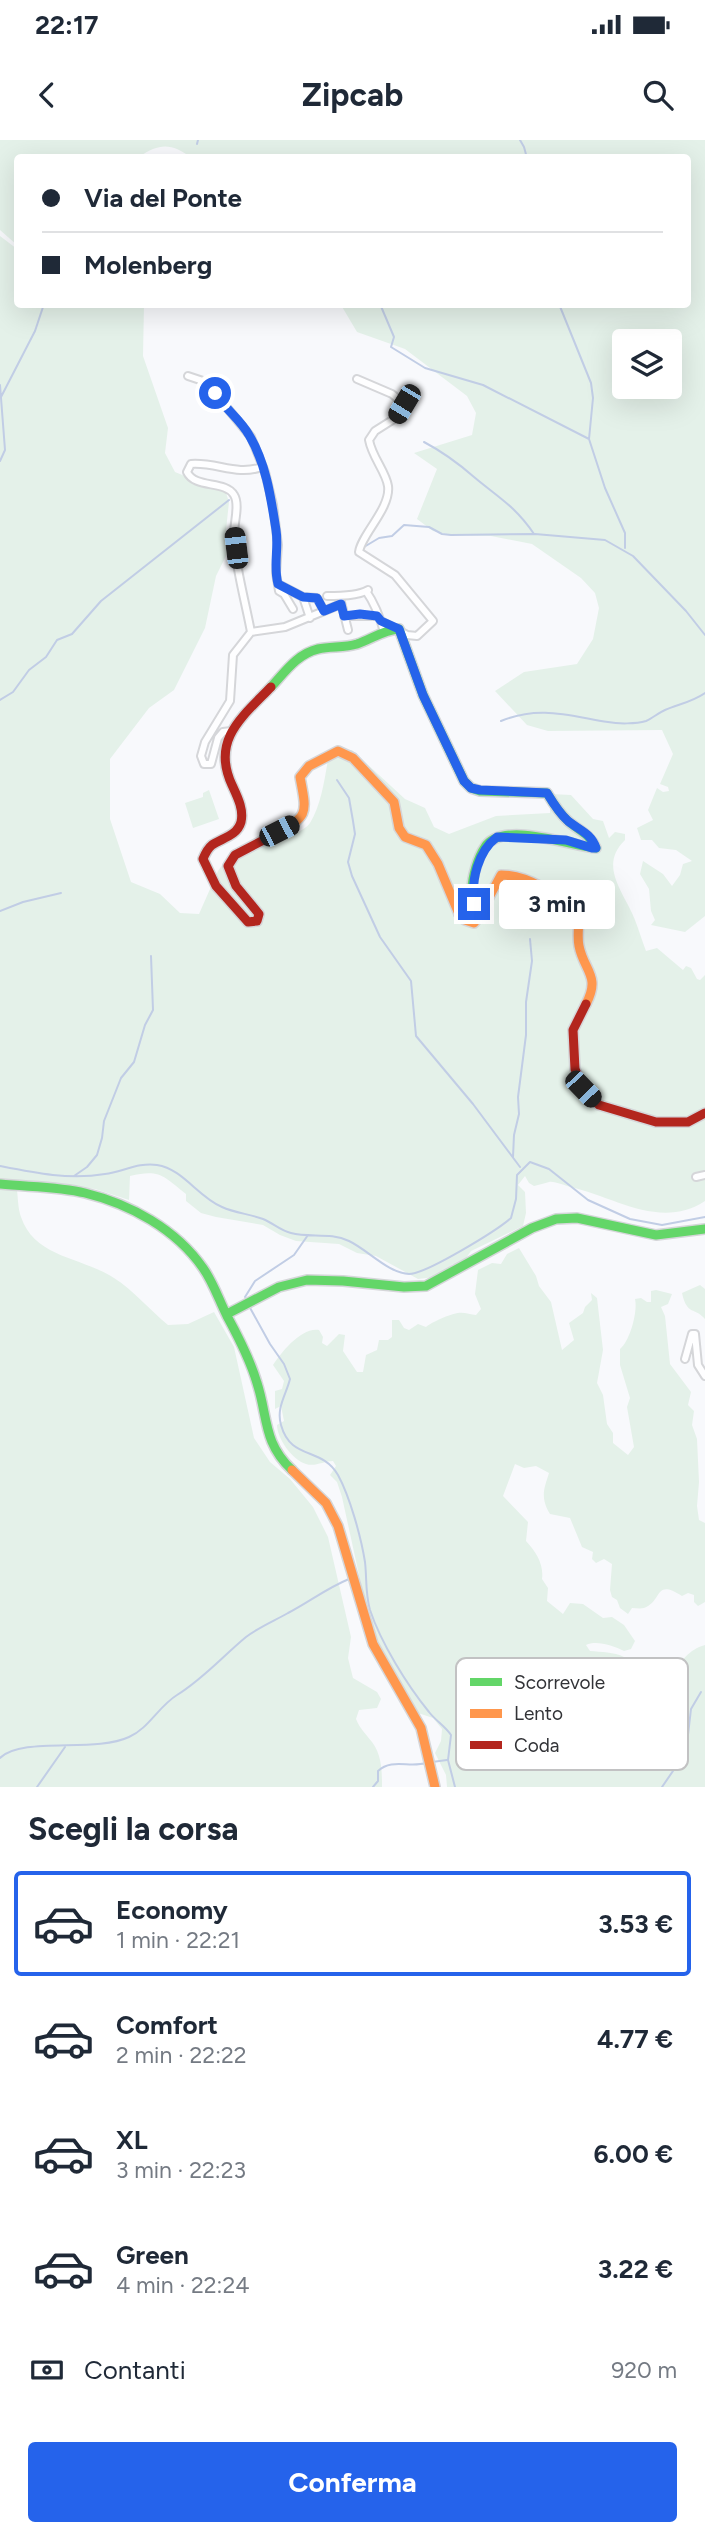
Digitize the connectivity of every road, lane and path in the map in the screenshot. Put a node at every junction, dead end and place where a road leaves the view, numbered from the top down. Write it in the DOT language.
graph roads {
  1 [pos="188,376"];
  2 [pos="357,379"];
  3 [pos="262,467"];
  4 [pos="278,584"];
  5 [pos="327,596"];
  6 [pos="303,597"];
  7 [pos="342,600"];
  8 [pos="293,610"];
  9 [pos="324,611"];
  10 [pos="344,616"];
  11 [pos="310,618"];
  12 [pos="379,619"];
  13 [pos="399,629"];
  14 [pos="348,630"];
  15 [pos="251,632"];
  16 [pos="384,632"];
  17 [pos="231,731"];
  18 [pos="459,914"];
  19 [pos="705,1113"];
  20 [pos="705,1175"];
  21 [pos="696,1177"];
  22 [pos="0,1184"];
  23 [pos="705,1229"];
  24 [pos="227,1314"];
  25 [pos="685,1359"];
  26 [pos="705,1376"];
  27 [pos="435,1787"];
  1 -- 3 [label="street"];
  2 -- 13 [label="street"];
  3 -- 4 [label="street"];
  3 -- 15 [label="street"];
  4 -- 6 [label="street"];
  4 -- 8 [label="street"];
  5 -- 7 [label="street"];
  6 -- 9 [label="street"];
  6 -- 11 [label="street"];
  7 -- 9 [label="street"];
  7 -- 10 [label="street"];
  7 -- 12 [label="street"];
  9 -- 11 [label="street"];
  10 -- 12 [label="street"];
  10 -- 14 [label="street"];
  11 -- 15 [label="street"];
  12 -- 13 [label="street"];
  12 -- 16 [label="street"];
  13 -- 16 [label="street"];
  13 -- 18 [label="street"];
  15 -- 17 [label="street"];
  16 -- 17 [label="street"];
  17 -- 18 [label="street"];
  18 -- 19 [label="street"];
  20 -- 21 [label="street"];
  22 -- 24 [label="street"];
  23 -- 24 [label="street"];
  24 -- 27 [label="street"];
  25 -- 26 [label="street"];
}
